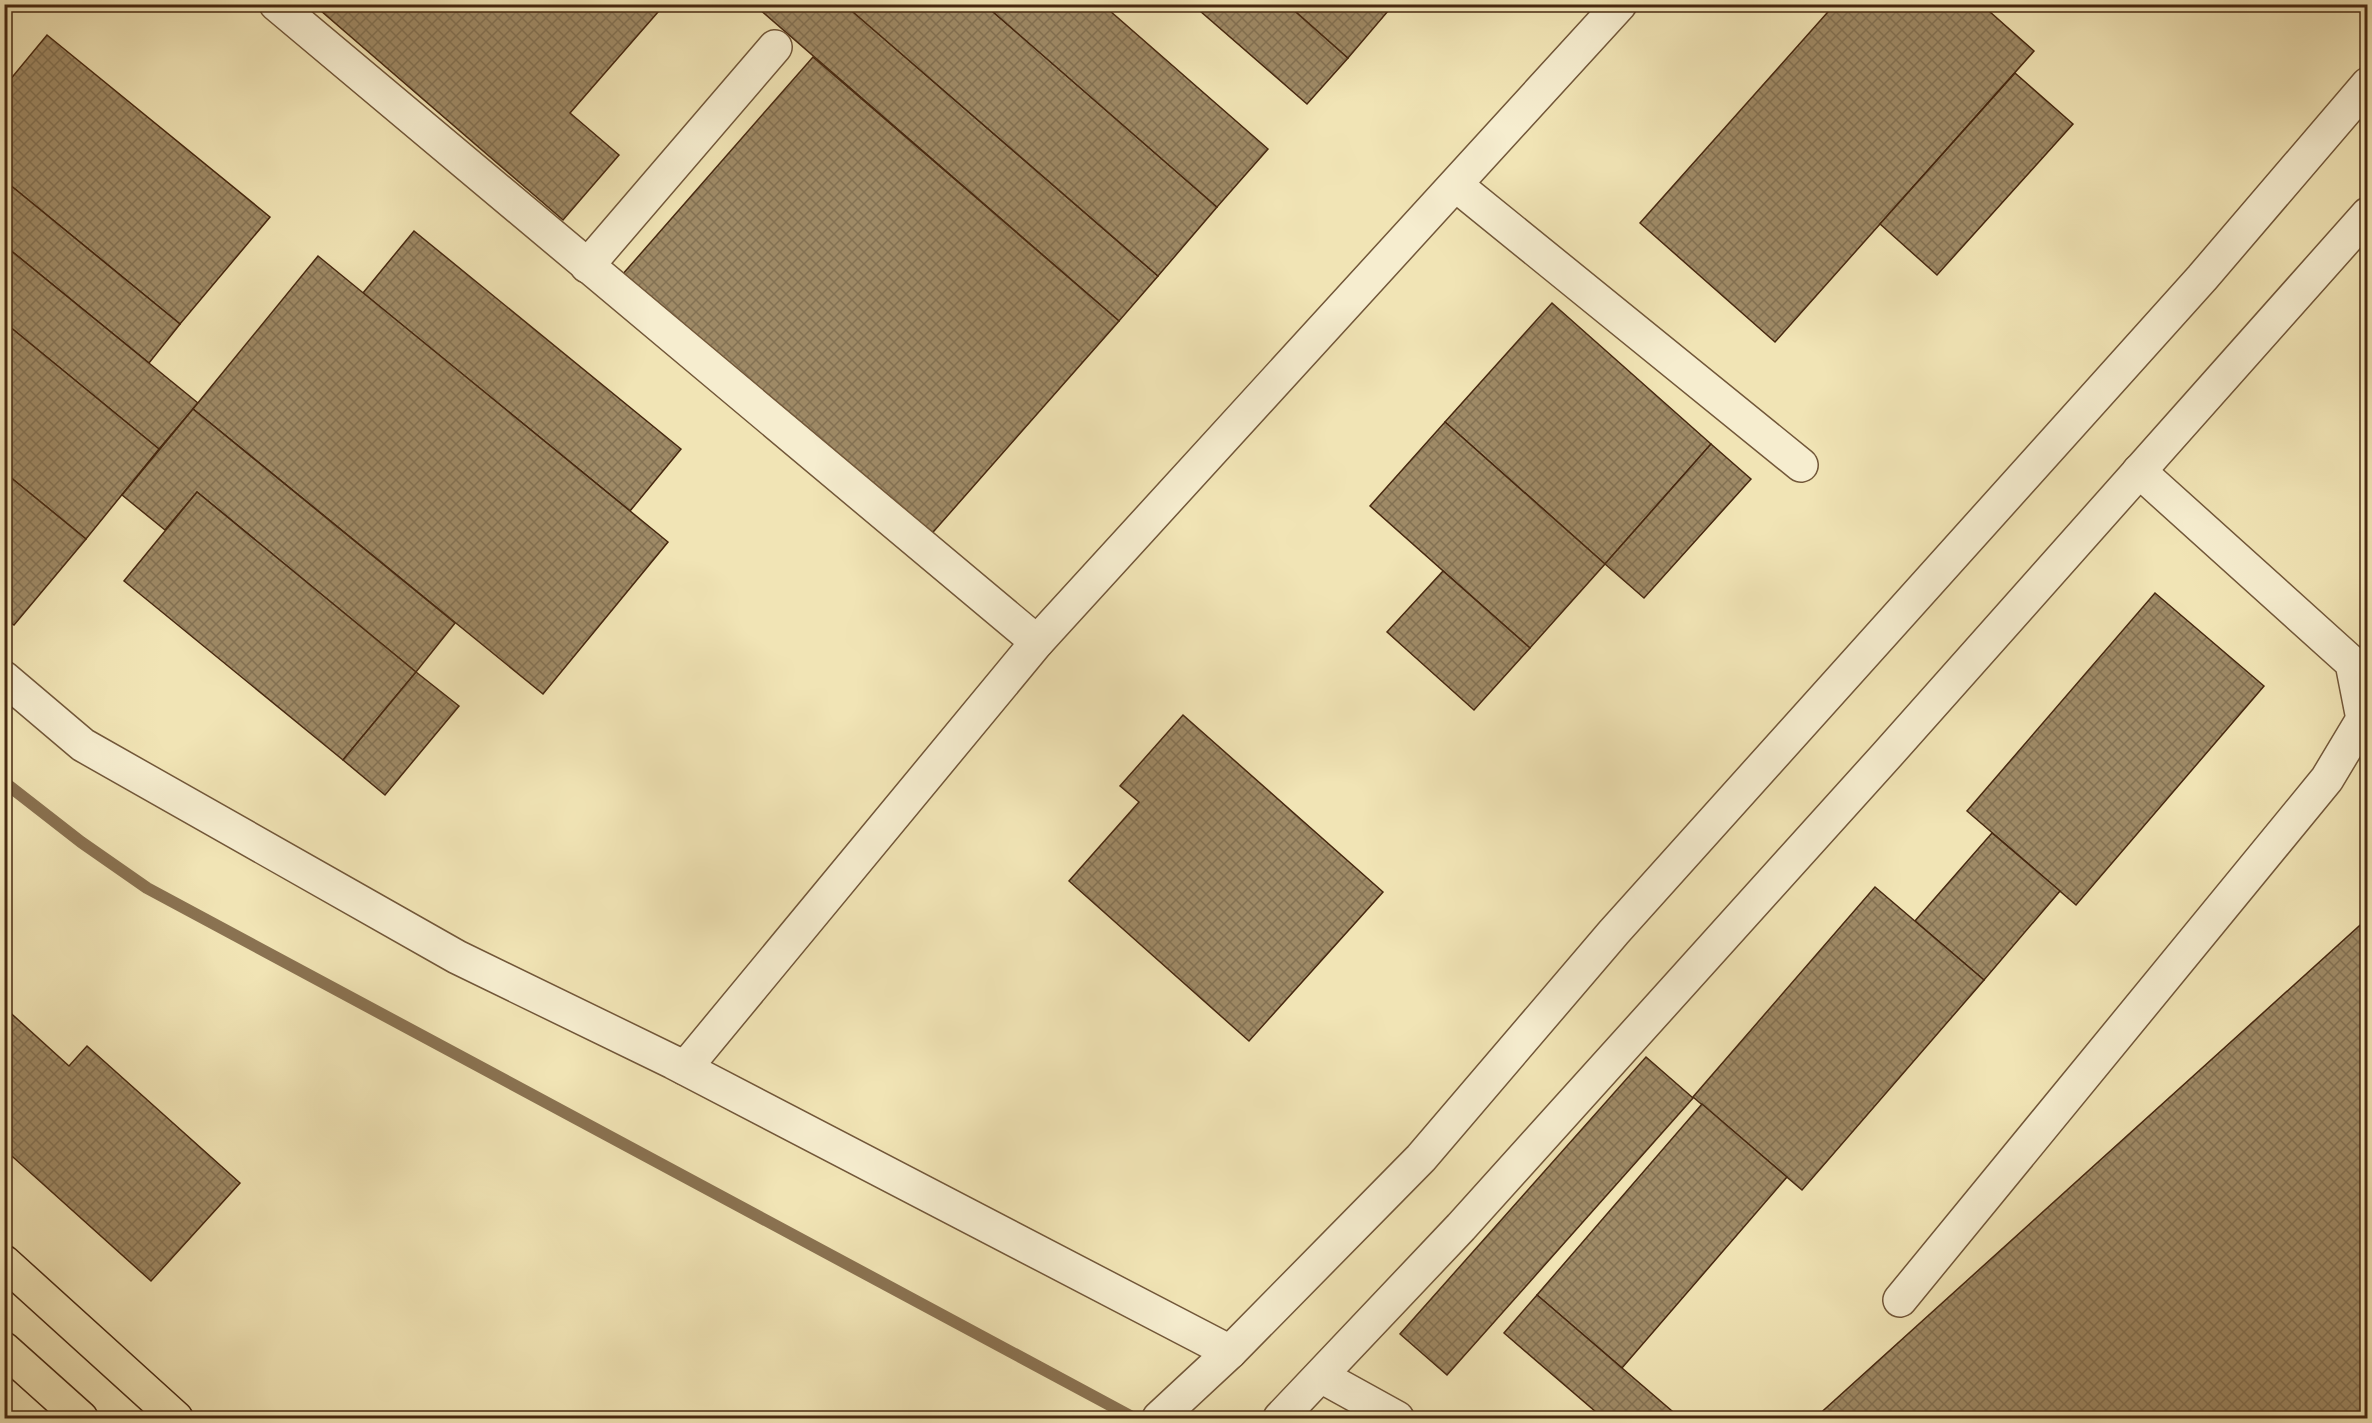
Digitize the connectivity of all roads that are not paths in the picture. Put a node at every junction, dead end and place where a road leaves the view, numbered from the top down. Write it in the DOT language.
graph roads {
  1 [pos="276,4"];
  2 [pos="1620,4"];
  3 [pos="775,47"];
  4 [pos="2367,84"];
  5 [pos="1456,185"];
  6 [pos="2367,214"];
  7 [pos="587,266"];
  8 [pos="1801,465"];
  9 [pos="2139,471"];
  10 [pos="1037,642"];
  11 [pos="4,678"];
  12 [pos="685,1068"];
  13 [pos="4,1262"];
  14 [pos="1900,1300"];
  15 [pos="4,1349"];
  16 [pos="1230,1352"];
  17 [pos="1321,1377"];
  18 [pos="1289,1410"];
  19 [pos="81,1419"];
  20 [pos="176,1419"];
  21 [pos="1159,1419"];
  22 [pos="1397,1419"];
  1 -- 7 [label="street"];
  2 -- 5 [label="street"];
  3 -- 7 [label="street"];
  4 -- 16 [label="street"];
  5 -- 8 [label="street"];
  5 -- 10 [label="street"];
  6 -- 9 [label="street"];
  7 -- 10 [label="street"];
  9 -- 14 [label="street"];
  9 -- 17 [label="street"];
  10 -- 12 [label="street"];
  11 -- 12 [label="street"];
  12 -- 16 [label="street"];
  13 -- 20 [label="main road"];
  15 -- 19 [label="main road"];
  16 -- 21 [label="street"];
  17 -- 18 [label="street"];
  17 -- 22 [label="street"];
}
